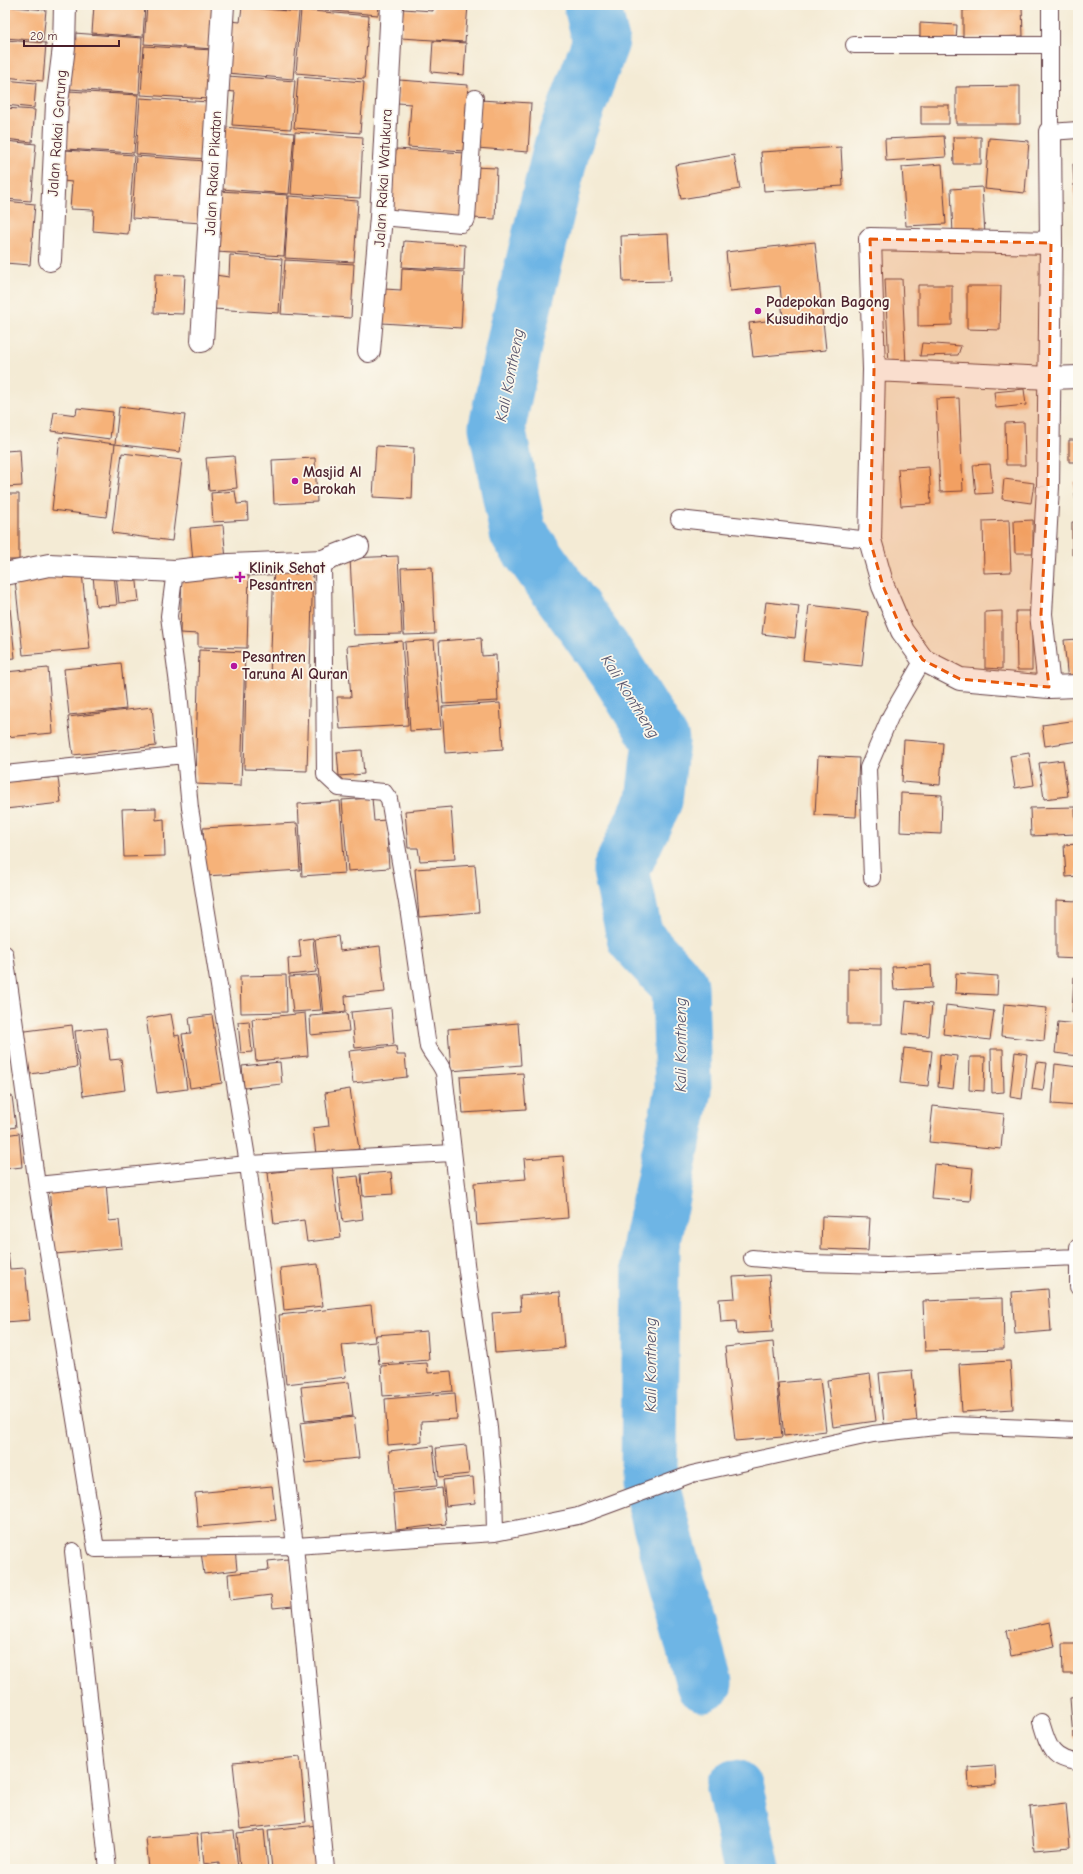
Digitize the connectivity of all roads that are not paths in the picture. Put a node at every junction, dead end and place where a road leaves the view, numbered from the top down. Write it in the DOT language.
graph roads {
  1 [pos="65,5"];
  2 [pos="223,5"];
  3 [pos="392,5"];
  4 [pos="1050,5"];
  5 [pos="854,45"];
  6 [pos="1050,45"];
  7 [pos="475,98"];
  8 [pos="1078,130"];
  9 [pos="1050,132"];
  10 [pos="381,217"];
  11 [pos="1051,243"];
  12 [pos="50,260"];
  13 [pos="202,340"];
  14 [pos="369,351"];
  15 [pos="874,370"];
  16 [pos="1078,377"];
  17 [pos="1050,378"];
  18 [pos="679,519"];
  19 [pos="870,540"];
  20 [pos="358,547"];
  21 [pos="323,561"];
  22 [pos="175,571"];
  23 [pos="5,574"];
  24 [pos="923,660"];
  25 [pos="1078,686"];
  26 [pos="1049,687"];
  27 [pos="184,755"];
  28 [pos="5,774"];
  29 [pos="872,878"];
  30 [pos="5,954"];
  31 [pos="452,1153"];
  32 [pos="248,1164"];
  33 [pos="37,1185"];
  34 [pos="1078,1252"];
  35 [pos="752,1258"];
  36 [pos="1078,1287"];
  37 [pos="1078,1430"];
  38 [pos="496,1533"];
  39 [pos="295,1546"];
  40 [pos="72,1551"];
  41 [pos="1041,1722"];
  42 [pos="1078,1762"];
  43 [pos="108,1869"];
  44 [pos="326,1869"];
  1 -- 12 [label="street, Jalan Rakai Garung"];
  2 -- 13 [label="street, Jalan Rakai Pikatan"];
  3 -- 10 [label="street, Jalan Rakai Watukura"];
  4 -- 6 [label="lane"];
  5 -- 6 [label="lane"];
  6 -- 9 [label="lane"];
  7 -- 10 [label="lane"];
  8 -- 9 [label="lane"];
  9 -- 11 [label="street"];
  10 -- 14 [label="street, Jalan Rakai Watukura"];
  11 -- 15 [label="street"];
  11 -- 17 [label="street"];
  15 -- 17 [label="street"];
  15 -- 19 [label="street"];
  16 -- 17 [label="street"];
  17 -- 26 [label="street"];
  18 -- 19 [label="lane"];
  19 -- 24 [label="street"];
  20 -- 21 [label="street"];
  21 -- 22 [label="street"];
  21 -- 31 [label="lane"];
  22 -- 23 [label="street"];
  22 -- 27 [label="lane"];
  24 -- 26 [label="street"];
  24 -- 29 [label="lane"];
  25 -- 26 [label="street"];
  27 -- 28 [label="lane"];
  27 -- 32 [label="lane"];
  30 -- 33 [label="lane"];
  31 -- 32 [label="lane"];
  31 -- 38 [label="lane"];
  32 -- 33 [label="lane"];
  32 -- 39 [label="lane"];
  33 -- 39 [label="lane"];
  34 -- 35 [label="lane"];
  34 -- 36 [label="lane"];
  37 -- 38 [label="lane"];
  38 -- 39 [label="lane"];
  39 -- 44 [label="lane"];
  40 -- 43 [label="lane"];
  41 -- 42 [label="lane"];
}
